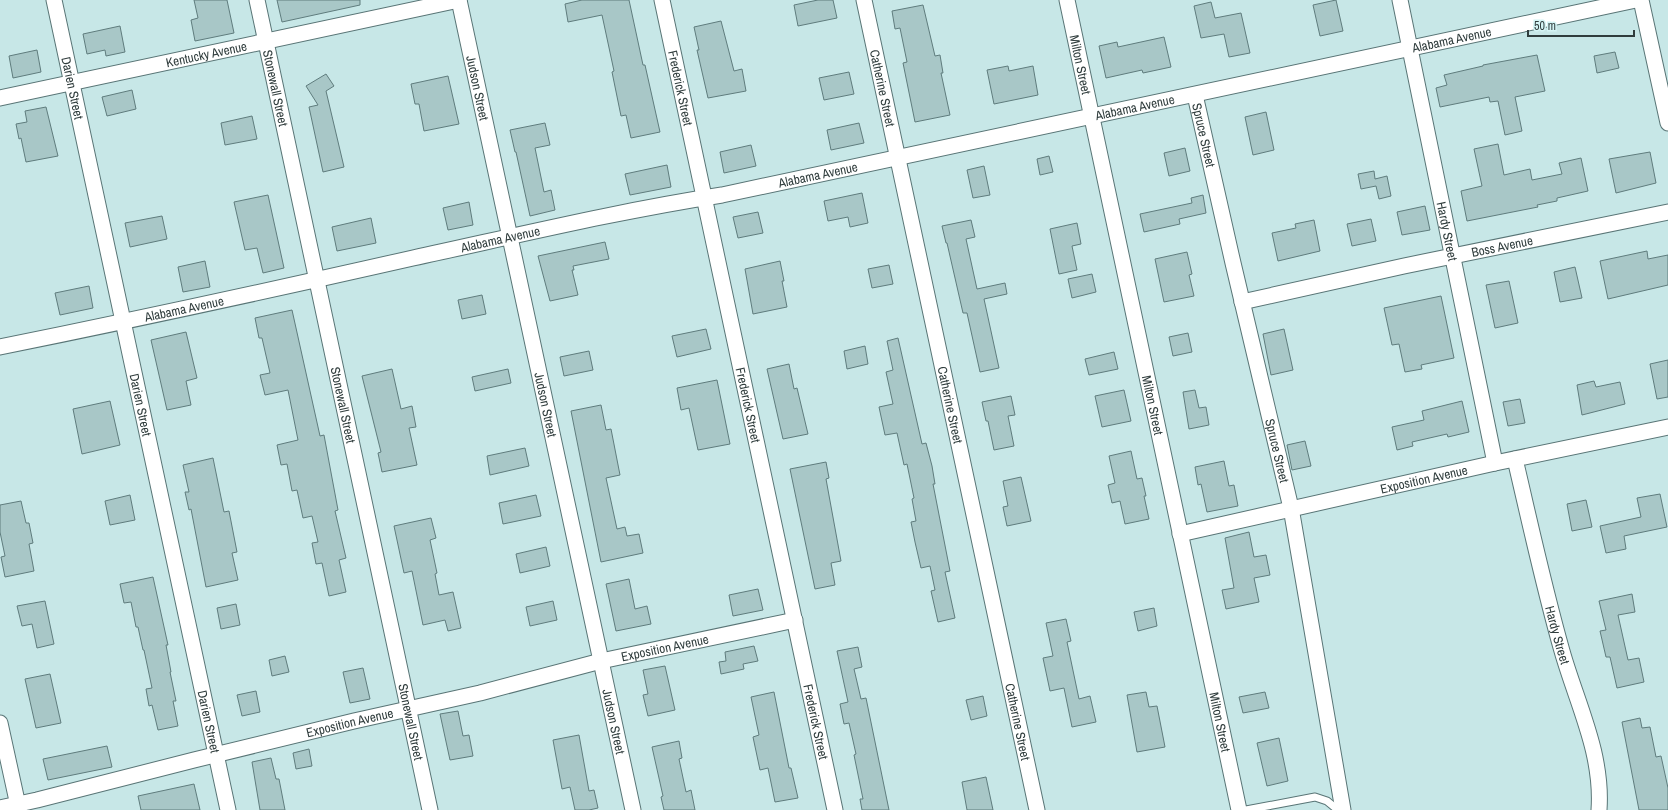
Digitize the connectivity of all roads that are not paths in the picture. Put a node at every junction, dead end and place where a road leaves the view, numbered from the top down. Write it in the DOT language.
graph roads {
  1 [pos="54,0"];
  2 [pos="257,0"];
  3 [pos="459,0"];
  4 [pos="662,0"];
  5 [pos="864,0"];
  6 [pos="1067,0"];
  7 [pos="1400,0"];
  8 [pos="1636,0"];
  9 [pos="1641,0"];
  10 [pos="266,42"];
  11 [pos="1410,49"];
  12 [pos="72,83"];
  13 [pos="1195,95"];
  14 [pos="0,98"];
  15 [pos="1092,116"];
  16 [pos="1668,123"];
  17 [pos="898,158"];
  18 [pos="704,198"];
  19 [pos="1668,212"];
  20 [pos="510,237"];
  21 [pos="1453,256"];
  22 [pos="317,280"];
  23 [pos="1242,302"];
  24 [pos="123,322"];
  25 [pos="0,347"];
  26 [pos="1668,427"];
  27 [pos="1515,459"];
  28 [pos="1495,463"];
  29 [pos="1291,508"];
  30 [pos="1180,534"];
  31 [pos="795,620"];
  32 [pos="601,661"];
  33 [pos="409,709"];
  34 [pos="0,723"];
  35 [pos="216,756"];
  36 [pos="18,807"];
  37 [pos="0,808"];
  38 [pos="228,810"];
  39 [pos="430,810"];
  40 [pos="633,810"];
  41 [pos="835,810"];
  42 [pos="1037,810"];
  43 [pos="1239,810"];
  44 [pos="1246,810"];
  45 [pos="1338,810"];
  46 [pos="1343,810"];
  47 [pos="1599,810"];
  1 -- 12 [label="street, Darien Street"];
  2 -- 10 [label="street, Stonewall Street"];
  3 -- 10 [label="street, Kentucky Avenue"];
  3 -- 20 [label="street, Judson Street"];
  4 -- 18 [label="street, Frederick Street"];
  5 -- 17 [label="street, Catherine Street"];
  6 -- 15 [label="street, Milton Street"];
  7 -- 11 [label="street, Hardy Street"];
  8 -- 11 [label="street, Alabama Avenue"];
  9 -- 16 [label="street"];
  10 -- 12 [label="street, Kentucky Avenue"];
  10 -- 22 [label="street, Stonewall Street"];
  11 -- 13 [label="street, Alabama Avenue"];
  11 -- 21 [label="street, Hardy Street"];
  12 -- 14 [label="street, Kentucky Avenue"];
  12 -- 24 [label="street, Darien Street"];
  13 -- 15 [label="street, Alabama Avenue"];
  13 -- 23 [label="street, Spruce Street"];
  15 -- 17 [label="street, Alabama Avenue"];
  15 -- 30 [label="street, Milton Street"];
  17 -- 18 [label="street, Alabama Avenue"];
  17 -- 42 [label="street, Catherine Street"];
  18 -- 20 [label="street, Alabama Avenue"];
  18 -- 31 [label="street, Frederick Street"];
  19 -- 21 [label="street, Boss Avenue"];
  20 -- 22 [label="street, Alabama Avenue"];
  20 -- 32 [label="street, Judson Street"];
  21 -- 23 [label="street, Boss Avenue"];
  21 -- 28 [label="street, Hardy Street"];
  22 -- 24 [label="street, Alabama Avenue"];
  22 -- 33 [label="street, Stonewall Street"];
  23 -- 29 [label="street, Spruce Street"];
  24 -- 25 [label="street, Alabama Avenue"];
  24 -- 35 [label="street, Darien Street"];
  26 -- 27 [label="street, Exposition Avenue"];
  27 -- 28 [label="street, Exposition Avenue"];
  27 -- 47 [label="street, Hardy Street"];
  28 -- 29 [label="street, Exposition Avenue"];
  29 -- 30 [label="street, Exposition Avenue"];
  29 -- 46 [label="street, Spruce Street"];
  30 -- 43 [label="street, Milton Street"];
  31 -- 32 [label="street, Exposition Avenue"];
  31 -- 41 [label="street, Frederick Street"];
  32 -- 33 [label="street, Exposition Avenue"];
  32 -- 40 [label="street, Judson Street"];
  33 -- 35 [label="street, Exposition Avenue"];
  33 -- 39 [label="street, Stonewall Street"];
  34 -- 36 [label="street"];
  35 -- 36 [label="street, Exposition Avenue"];
  35 -- 38 [label="street, Darien Street"];
  36 -- 37 [label="street, Exposition Avenue"];
  44 -- 45 [label="lane"];
}
